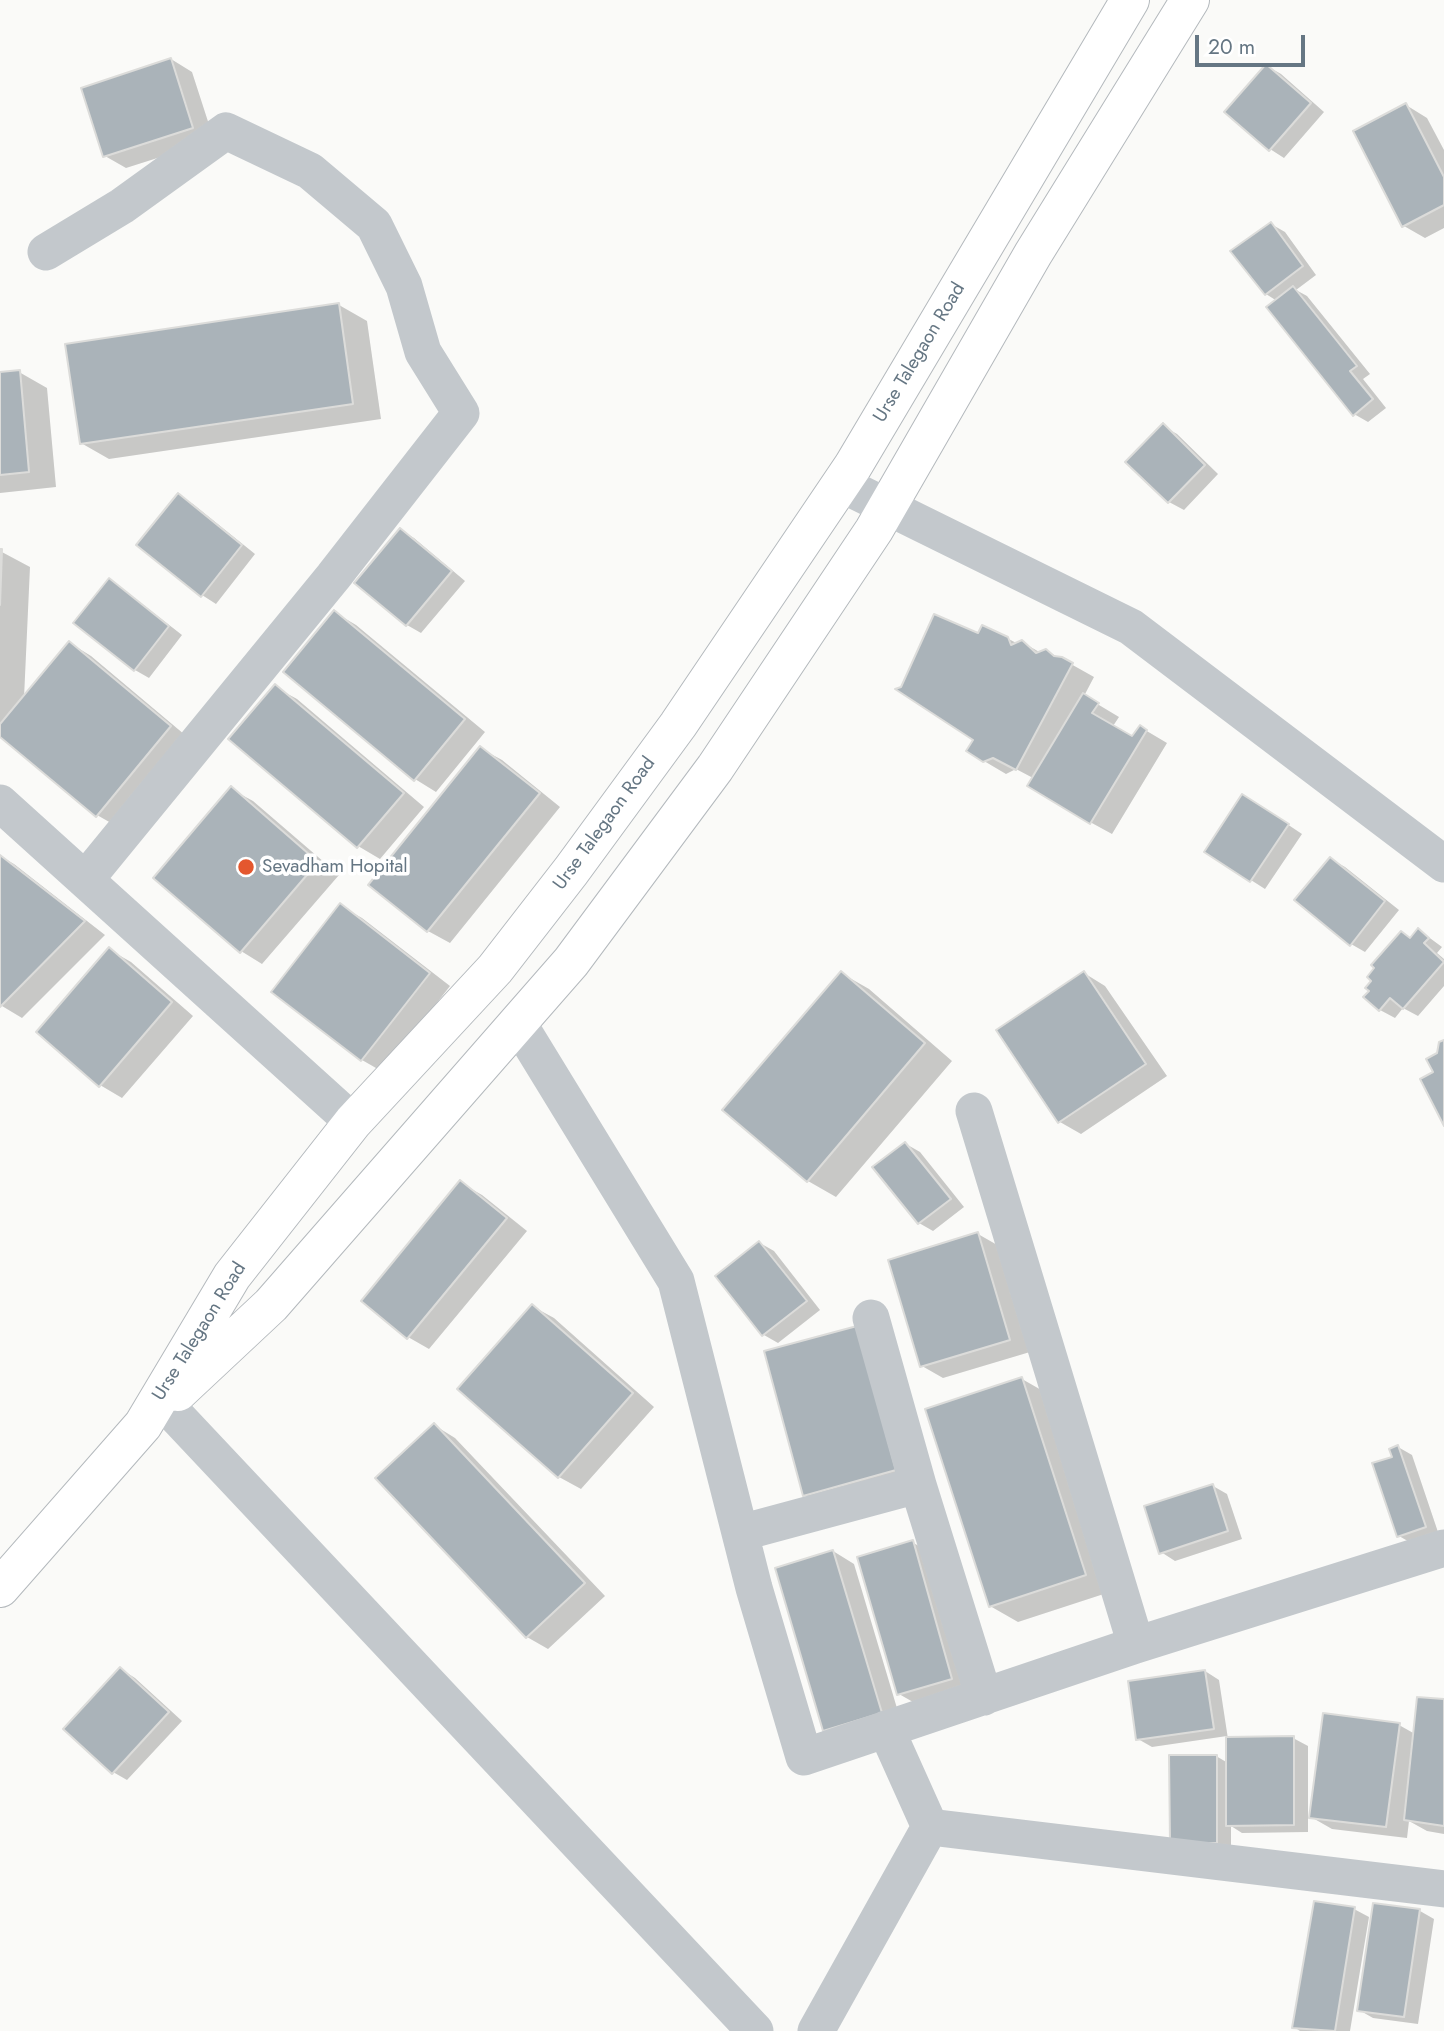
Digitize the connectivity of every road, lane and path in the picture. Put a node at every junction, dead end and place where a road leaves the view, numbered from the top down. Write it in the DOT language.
graph roads {
  1 [pos="1130,0"];
  2 [pos="1190,0"];
  3 [pos="46,252"];
  4 [pos="841,484"];
  5 [pos="888,506"];
  6 [pos="0,803"];
  7 [pos="1444,864"];
  8 [pos="85,880"];
  9 [pos="518,1023"];
  10 [pos="974,1111"];
  11 [pos="353,1122"];
  12 [pos="871,1318"];
  13 [pos="154,1415"];
  14 [pos="918,1485"];
  15 [pos="740,1533"];
  16 [pos="1444,1548"];
  17 [pos="0,1588"];
  18 [pos="1136,1646"];
  19 [pos="984,1697"];
  20 [pos="886,1729"];
  21 [pos="930,1827"];
  22 [pos="1444,1889"];
  23 [pos="755,2031"];
  24 [pos="816,2031"];
  1 -- 4 [label="highway, Urse Talegaon Road"];
  2 -- 5 [label="highway"];
  3 -- 8 [label="street"];
  4 -- 5 [label="street"];
  4 -- 11 [label="highway, Urse Talegaon Road"];
  5 -- 7 [label="street"];
  5 -- 9 [label="highway"];
  6 -- 8 [label="street"];
  8 -- 11 [label="street"];
  9 -- 13 [label="highway"];
  9 -- 15 [label="street"];
  10 -- 18 [label="street"];
  11 -- 13 [label="highway, Urse Talegaon Road"];
  12 -- 14 [label="street"];
  13 -- 17 [label="highway, Urse Talegaon Road"];
  13 -- 23 [label="street"];
  14 -- 15 [label="street"];
  14 -- 19 [label="street"];
  15 -- 20 [label="street"];
  16 -- 18 [label="street"];
  18 -- 19 [label="street"];
  19 -- 20 [label="street"];
  20 -- 21 [label="street"];
  21 -- 22 [label="street"];
  21 -- 24 [label="street"];
}
